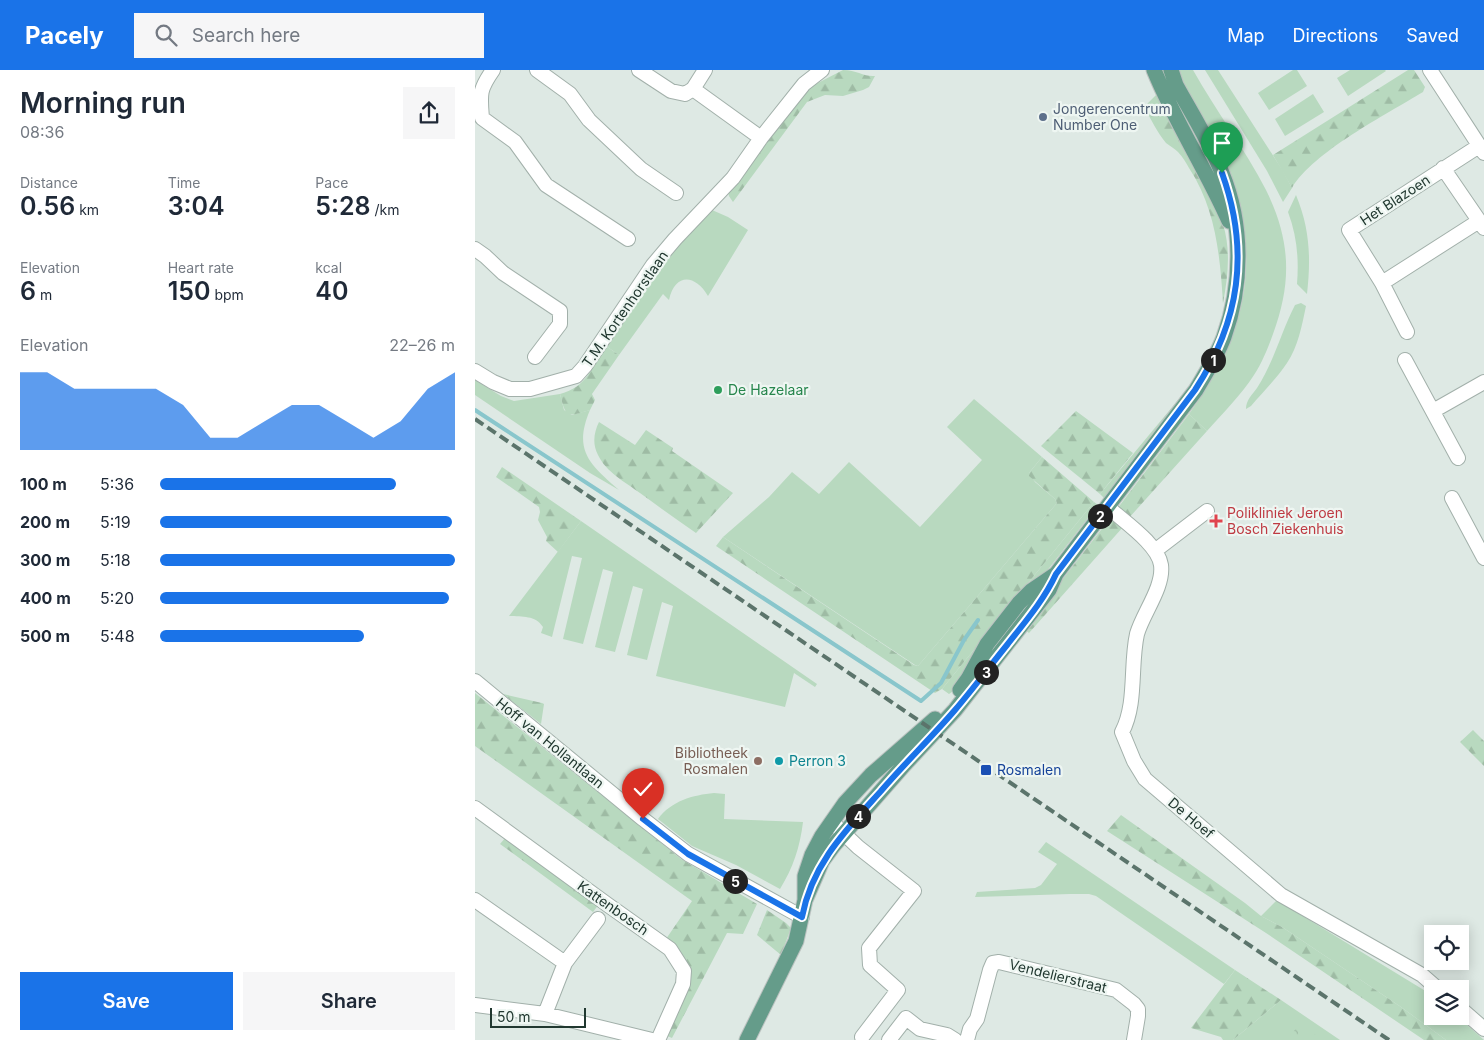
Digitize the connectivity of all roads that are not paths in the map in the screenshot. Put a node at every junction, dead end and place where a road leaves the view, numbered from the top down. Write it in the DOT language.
graph roads {
  1 [pos="493,70"];
  2 [pos="537,70"];
  3 [pos="639,70"];
  4 [pos="705,70"];
  5 [pos="822,70"];
  6 [pos="1154,70"];
  7 [pos="1171,70"];
  8 [pos="1430,70"];
  9 [pos="480,84"];
  10 [pos="693,89"];
  11 [pos="761,138"];
  12 [pos="1482,150"];
  13 [pos="1443,168"];
  14 [pos="676,192"];
  15 [pos="1482,225"];
  16 [pos="628,238"];
  17 [pos="1237,246"];
  18 [pos="475,249"];
  19 [pos="1382,283"];
  20 [pos="1407,332"];
  21 [pos="535,357"];
  22 [pos="1405,360"];
  23 [pos="475,371"];
  24 [pos="1484,382"];
  25 [pos="1433,411"];
  26 [pos="1458,458"];
  27 [pos="1452,498"];
  28 [pos="1107,507"];
  29 [pos="1207,511"];
  30 [pos="1480,540"];
  31 [pos="1156,550"];
  32 [pos="1484,558"];
  33 [pos="1056,574"];
  34 [pos="475,681"];
  35 [pos="475,808"];
  36 [pos="831,822"];
  37 [pos="843,834"];
  38 [pos="475,900"];
  39 [pos="805,900"];
  40 [pos="802,917"];
  41 [pos="598,919"];
  42 [pos="565,963"];
  43 [pos="1428,980"];
  44 [pos="475,1005"];
  45 [pos="545,1014"];
  46 [pos="1469,1016"];
  47 [pos="1484,1029"];
  48 [pos="861,1037"];
  49 [pos="652,1040"];
  50 [pos="658,1040"];
  51 [pos="747,1040"];
  52 [pos="889,1040"];
  53 [pos="955,1040"];
  54 [pos="967,1040"];
  55 [pos="1133,1040"];
  1 -- 9 [label="street"];
  2 -- 14 [label="street"];
  3 -- 10 [label="street"];
  4 -- 10 [label="street"];
  5 -- 11 [label="street, T.M. Kortenhorstlaan"];
  6 -- 17 [label="main road"];
  7 -- 17 [label="main road"];
  8 -- 12 [label="street"];
  9 -- 16 [label="street"];
  10 -- 11 [label="street"];
  11 -- 23 [label="street, T.M. Kortenhorstlaan"];
  12 -- 13 [label="street, Het Blazoen"];
  13 -- 15 [label="street, Het Blazoen"];
  13 -- 19 [label="street, Het Blazoen"];
  15 -- 19 [label="street, Het Blazoen"];
  17 -- 28 [label="main road"];
  18 -- 21 [label="street"];
  19 -- 20 [label="street, Het Blazoen"];
  22 -- 25 [label="street"];
  24 -- 25 [label="street"];
  25 -- 26 [label="street"];
  27 -- 30 [label="street"];
  28 -- 31 [label="street"];
  28 -- 33 [label="main road"];
  29 -- 31 [label="street"];
  30 -- 32 [label="street"];
  31 -- 43 [label="street, De Hoef"];
  33 -- 36 [label="main road"];
  33 -- 37 [label="main road"];
  34 -- 40 [label="street, Hoff van Hollantlaan"];
  35 -- 50 [label="street, Kattenbosch"];
  36 -- 37 [label="street"];
  36 -- 39 [label="main road"];
  37 -- 39 [label="main road"];
  37 -- 48 [label="street"];
  38 -- 42 [label="street"];
  39 -- 40 [label="main road"];
  40 -- 51 [label="main road"];
  41 -- 42 [label="street, Kattenbosch"];
  42 -- 45 [label="street, Kattenbosch"];
  44 -- 45 [label="street"];
  45 -- 49 [label="street"];
  46 -- 47 [label="street"];
  52 -- 53 [label="street"];
  54 -- 55 [label="street, Vendelierstraat"];
}
